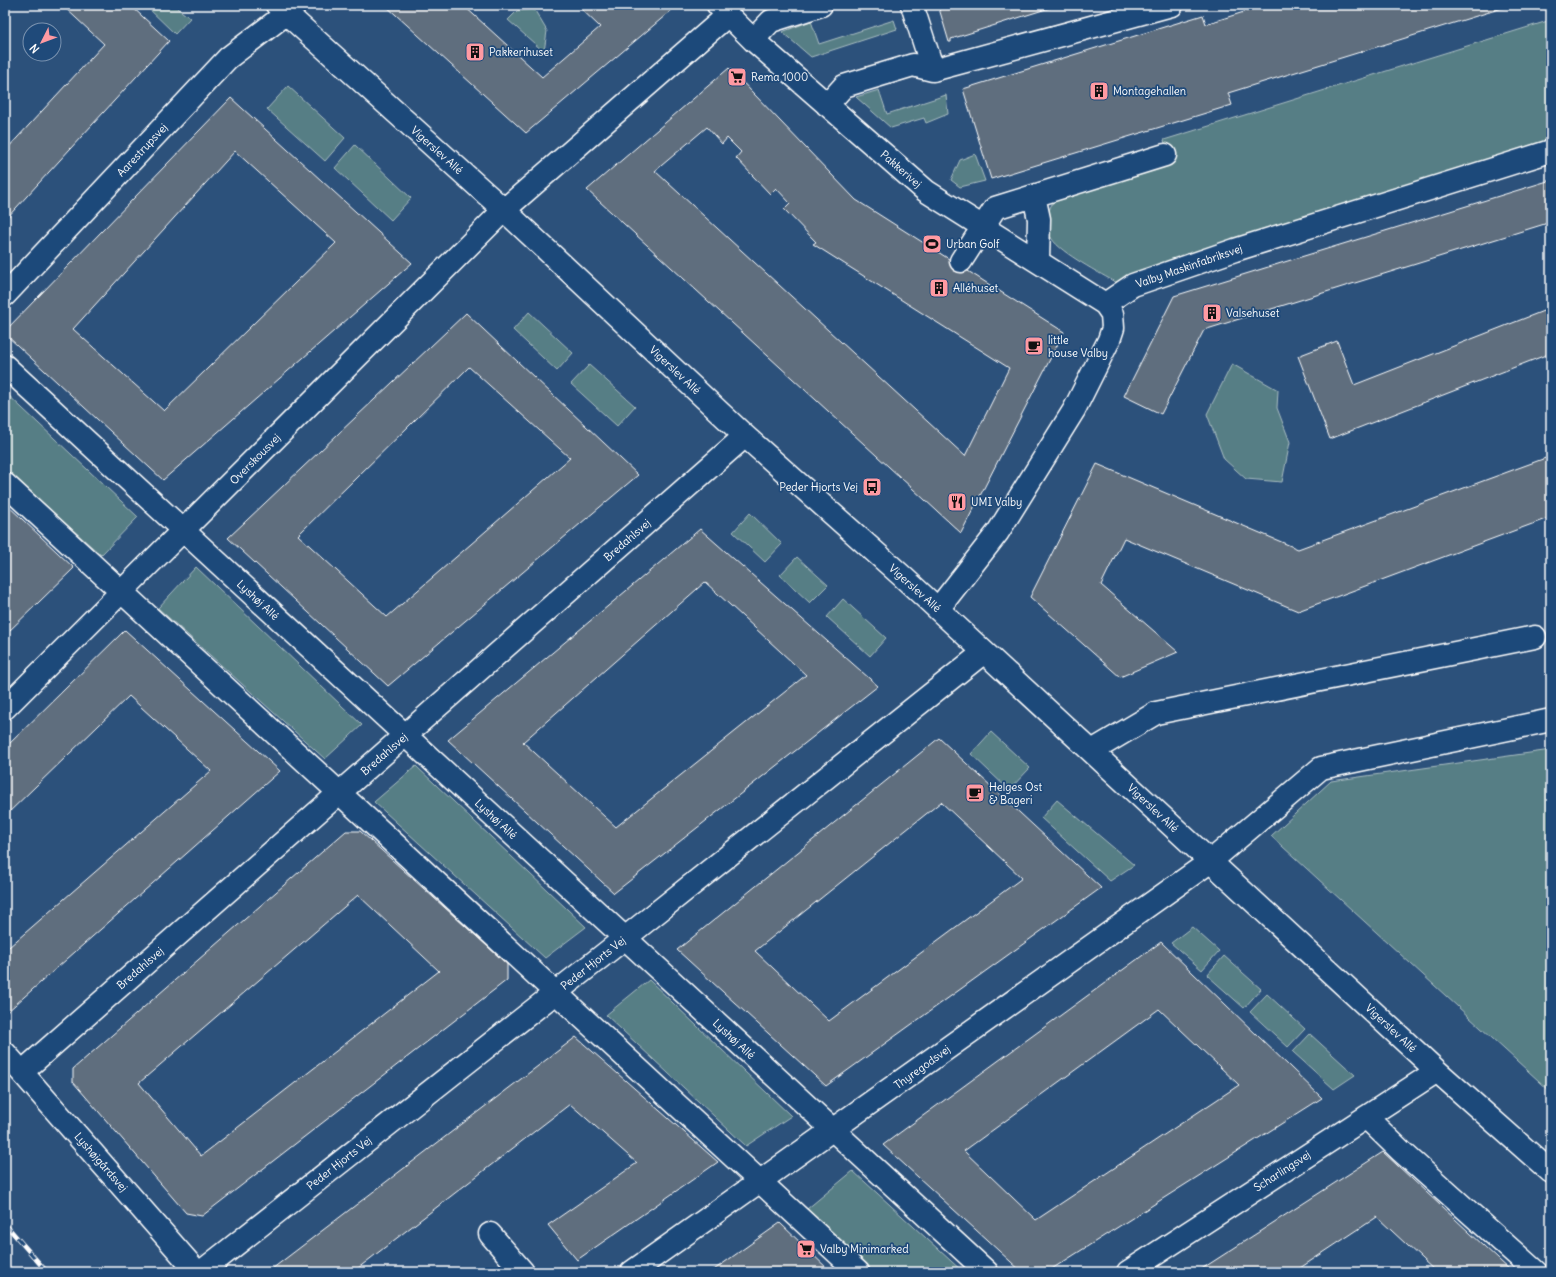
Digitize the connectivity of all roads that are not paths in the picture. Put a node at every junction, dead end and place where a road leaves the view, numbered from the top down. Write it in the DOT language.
graph roads {
  1 [pos="821,5"];
  2 [pos="912,5"];
  3 [pos="1172,5"];
  4 [pos="282,9"];
  5 [pos="723,10"];
  6 [pos="753,40"];
  7 [pos="933,70"];
  8 [pos="827,105"];
  9 [pos="1551,152"];
  10 [pos="1165,154"];
  11 [pos="1034,196"];
  12 [pos="504,210"];
  13 [pos="982,226"];
  14 [pos="961,261"];
  15 [pos="1038,261"];
  16 [pos="5,295"];
  17 [pos="1105,304"];
  18 [pos="5,366"];
  19 [pos="745,436"];
  20 [pos="5,484"];
  21 [pos="183,531"];
  22 [pos="122,592"];
  23 [pos="938,609"];
  24 [pos="1535,637"];
  25 [pos="984,652"];
  26 [pos="5,708"];
  27 [pos="1551,720"];
  28 [pos="405,736"];
  29 [pos="1092,751"];
  30 [pos="339,793"];
  31 [pos="1211,861"];
  32 [pos="625,938"];
  33 [pos="556,992"];
  34 [pos="5,1053"];
  35 [pos="1437,1071"];
  36 [pos="22,1072"];
  37 [pos="1366,1117"];
  38 [pos="833,1130"];
  39 [pos="1551,1172"];
  40 [pos="760,1181"];
  41 [pos="490,1234"];
  42 [pos="1140,1269"];
  43 [pos="196,1272"];
  44 [pos="201,1272"];
  45 [pos="523,1272"];
  46 [pos="632,1272"];
  47 [pos="858,1272"];
  48 [pos="987,1272"];
  49 [pos="1536,1272"];
  1 -- 6 [label="street"];
  2 -- 7 [label="street"];
  3 -- 7 [label="street"];
  4 -- 12 [label="street, Vigerslev Allé"];
  4 -- 16 [label="street, Aarestrupsvej"];
  5 -- 6 [label="street, Pakkerivej"];
  5 -- 12 [label="street, Overskousvej"];
  6 -- 8 [label="street, Pakkerivej"];
  7 -- 8 [label="street"];
  8 -- 13 [label="street, Pakkerivej"];
  9 -- 17 [label="street, Valby Maskinfabriksvej"];
  10 -- 11 [label="street"];
  11 -- 13 [label="street"];
  11 -- 15 [label="street"];
  12 -- 19 [label="street, Vigerslev Allé"];
  12 -- 21 [label="street, Overskousvej"];
  13 -- 14 [label="street"];
  13 -- 15 [label="street, Pakkerivej"];
  15 -- 17 [label="street, Pakkerivej"];
  17 -- 23 [label="street"];
  18 -- 21 [label="street, Lyshøj Allé"];
  19 -- 23 [label="street, Vigerslev Allé"];
  19 -- 28 [label="street, Bredahlsvej"];
  20 -- 22 [label="street"];
  21 -- 22 [label="street, Overskousvej"];
  21 -- 28 [label="street, Lyshøj Allé"];
  22 -- 26 [label="street, Overskousvej"];
  22 -- 30 [label="street"];
  23 -- 25 [label="street, Vigerslev Allé"];
  24 -- 29 [label="street"];
  25 -- 29 [label="street, Vigerslev Allé"];
  25 -- 32 [label="street, Peder Hjorts Vej"];
  27 -- 31 [label="street, Thyregodsvej"];
  28 -- 30 [label="street, Bredahlsvej"];
  28 -- 32 [label="street, Lyshøj Allé"];
  29 -- 31 [label="street, Vigerslev Allé"];
  30 -- 33 [label="street"];
  30 -- 36 [label="street, Bredahlsvej"];
  31 -- 35 [label="street, Vigerslev Allé"];
  31 -- 38 [label="street, Thyregodsvej"];
  32 -- 33 [label="street, Peder Hjorts Vej"];
  32 -- 38 [label="street, Lyshøj Allé"];
  33 -- 40 [label="street"];
  33 -- 44 [label="street, Peder Hjorts Vej"];
  34 -- 36 [label="street, Lyshøjgårdsvej"];
  35 -- 37 [label="street, Scharlingsvej"];
  35 -- 39 [label="street, Vigerslev Allé"];
  36 -- 43 [label="street, Lyshøjgårdsvej"];
  37 -- 42 [label="street, Scharlingsvej"];
  37 -- 49 [label="street"];
  38 -- 40 [label="street, Thyregodsvej"];
  38 -- 48 [label="street, Lyshøj Allé"];
  40 -- 46 [label="street, Thyregodsvej"];
  40 -- 47 [label="street"];
  41 -- 45 [label="street"];
}
